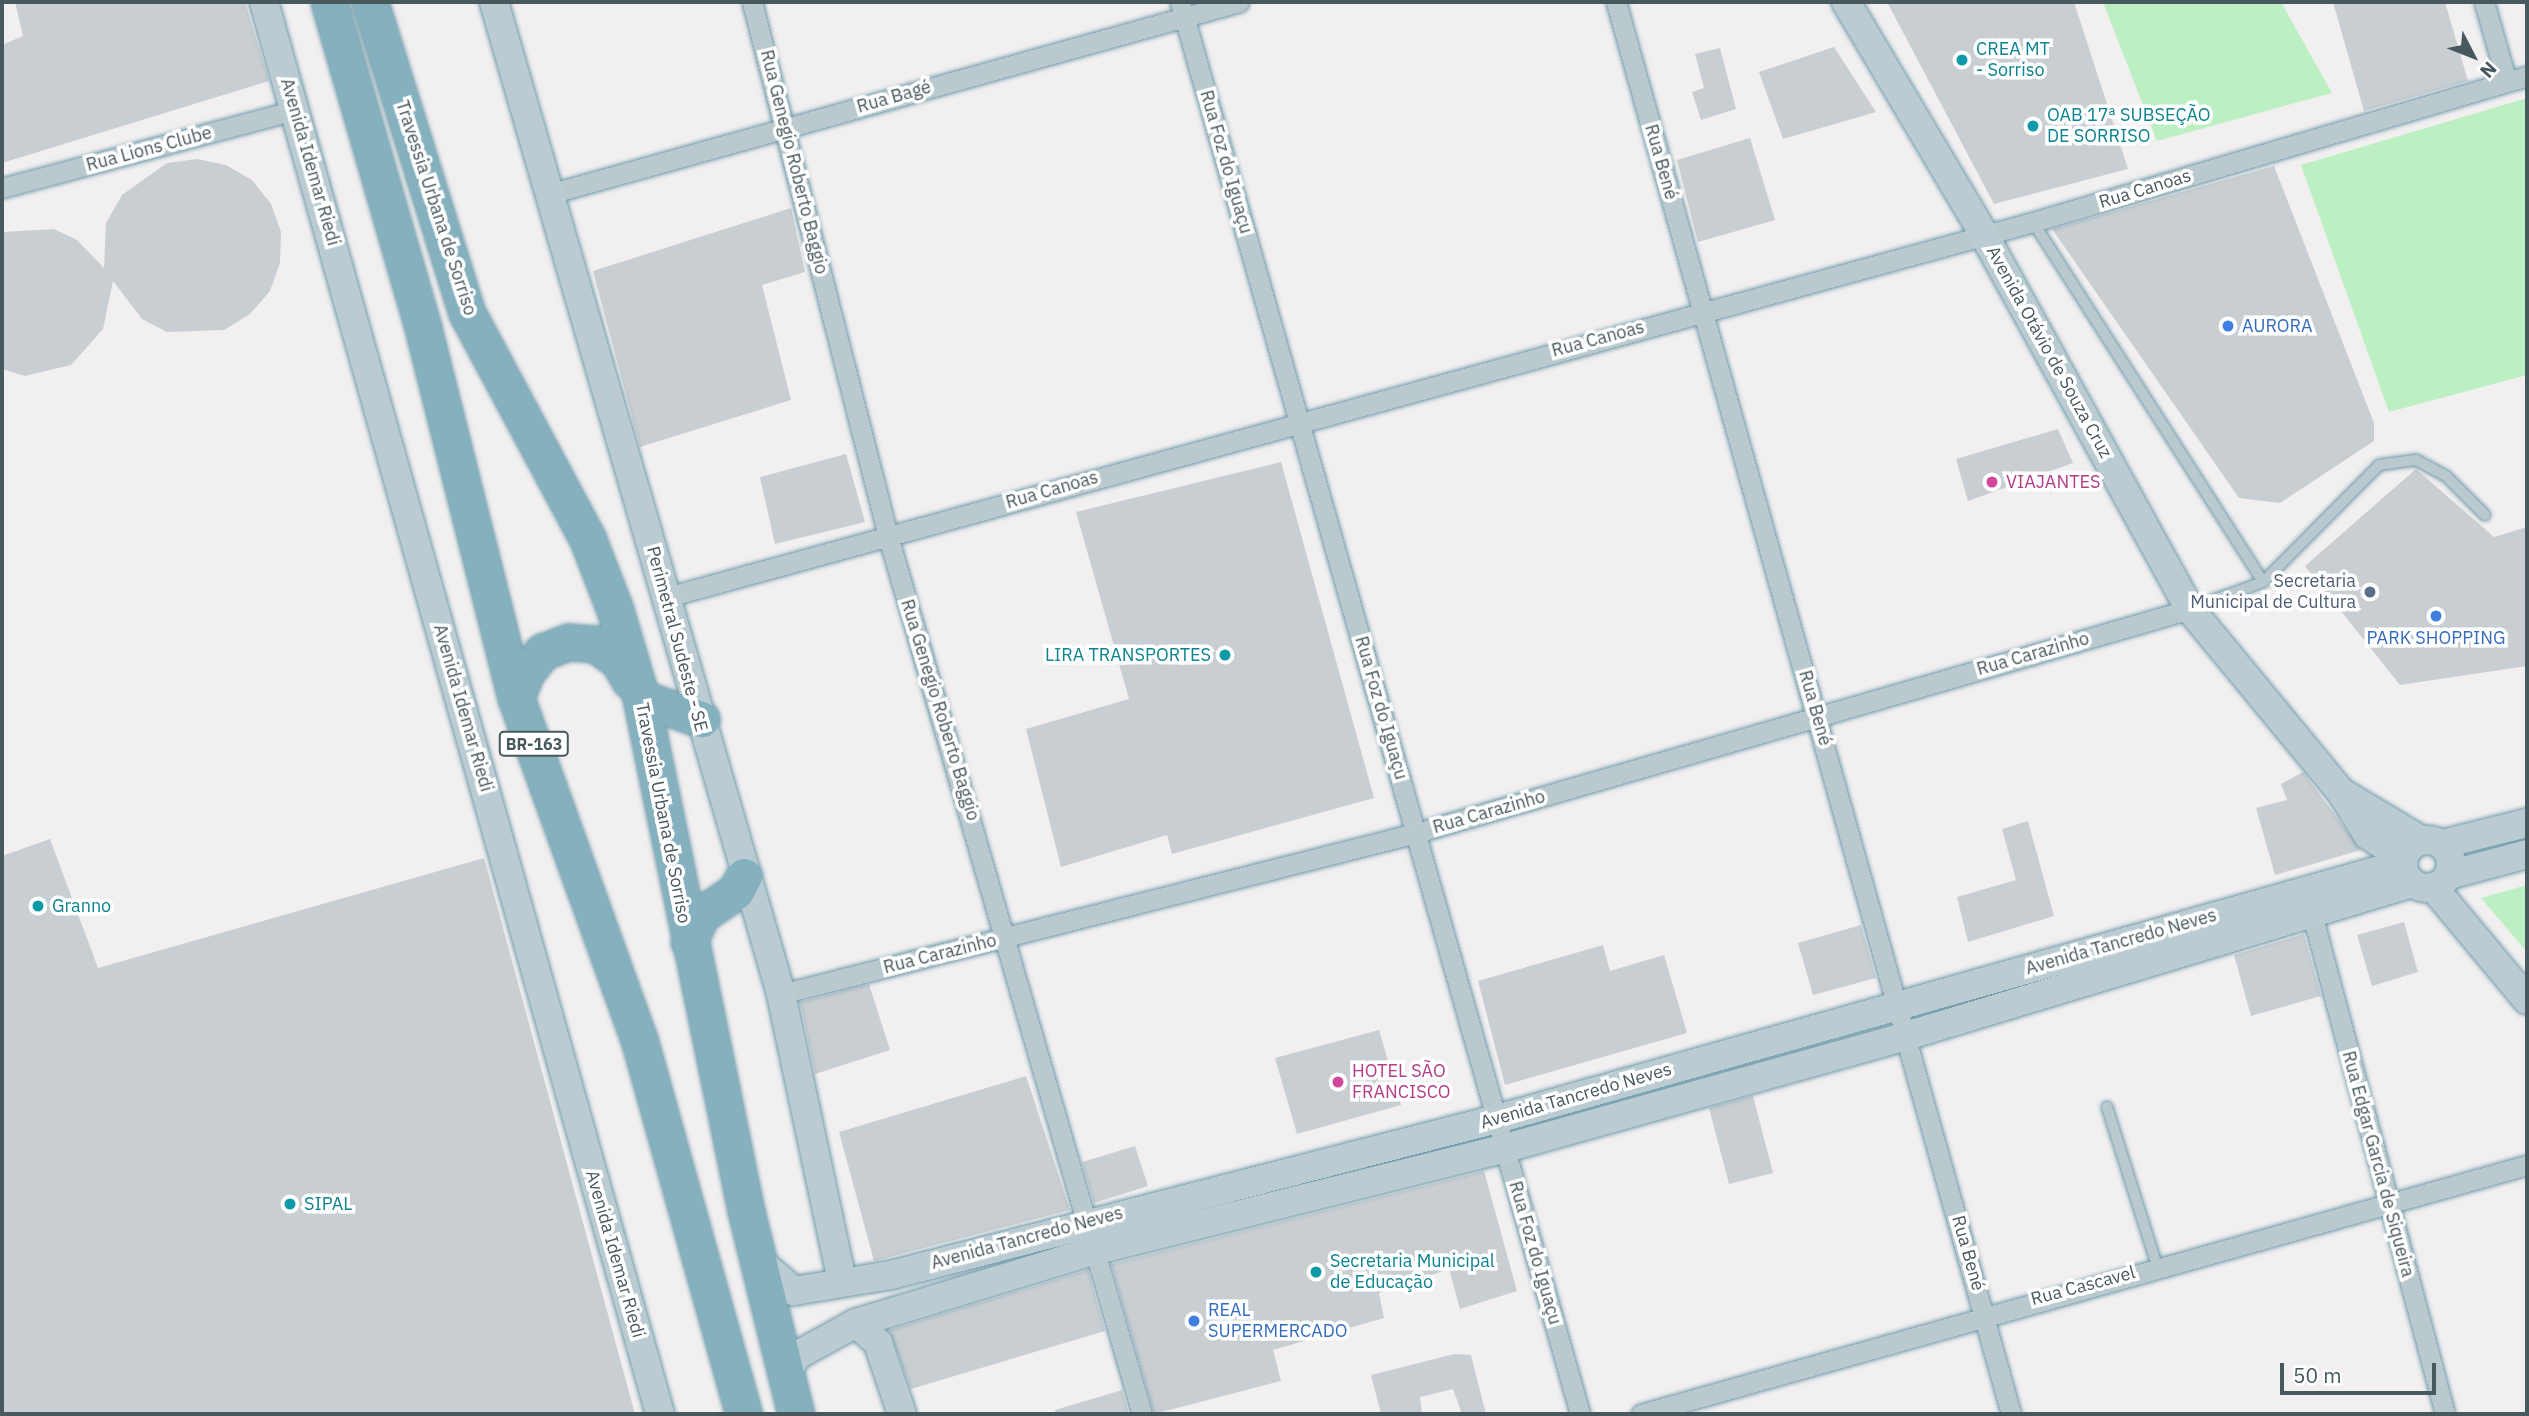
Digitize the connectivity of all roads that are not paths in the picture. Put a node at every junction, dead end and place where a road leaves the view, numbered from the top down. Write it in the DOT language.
graph roads {
  1 [pos="264,2"];
  2 [pos="329,2"];
  3 [pos="370,2"];
  4 [pos="494,2"];
  5 [pos="752,2"];
  6 [pos="1239,2"];
  7 [pos="1616,2"];
  8 [pos="1846,2"];
  9 [pos="2484,2"];
  10 [pos="1182,8"];
  11 [pos="2527,76"];
  12 [pos="2507,82"];
  13 [pos="296,110"];
  14 [pos="786,127"];
  15 [pos="2,188"];
  16 [pos="549,194"];
  17 [pos="2033,222"];
  18 [pos="1983,233"];
  19 [pos="1703,311"];
  20 [pos="1299,421"];
  21 [pos="2485,515"];
  22 [pos="888,536"];
  23 [pos="2263,582"];
  24 [pos="667,597"];
  25 [pos="2190,609"];
  26 [pos="636,691"];
  27 [pos="516,698"];
  28 [pos="1817,717"];
  29 [pos="701,719"];
  30 [pos="2527,823"];
  31 [pos="1416,833"];
  32 [pos="2527,854"];
  33 [pos="2423,864"];
  34 [pos="744,876"];
  35 [pos="2312,914"];
  36 [pos="1008,937"];
  37 [pos="688,942"];
  38 [pos="781,994"];
  39 [pos="2527,1000"];
  40 [pos="1898,1003"];
  41 [pos="1906,1036"];
  42 [pos="2107,1107"];
  43 [pos="1497,1119"];
  44 [pos="1506,1147"];
  45 [pos="2527,1165"];
  46 [pos="2389,1206"];
  47 [pos="1084,1222"];
  48 [pos="1093,1251"];
  49 [pos="757,1259"];
  50 [pos="2157,1266"];
  51 [pos="842,1281"];
  52 [pos="1985,1313"];
  53 [pos="856,1323"];
  54 [pos="785,1377"];
  55 [pos="660,1414"];
  56 [pos="744,1414"];
  57 [pos="796,1414"];
  58 [pos="901,1414"];
  59 [pos="1142,1414"];
  60 [pos="1580,1414"];
  61 [pos="1641,1414"];
  62 [pos="2011,1414"];
  63 [pos="2445,1414"];
  1 -- 13 [label="street, Avenida Idemar Riedi"];
  2 -- 27 [label="highway, BR-163"];
  3 -- 26 [label="highway, Travessia Urbana de Sorriso"];
  4 -- 16 [label="street, Perimetral Sudeste - SE"];
  5 -- 14 [label="street, Rua Genegio Roberto Baggio"];
  6 -- 10 [label="street, Rua Bagé"];
  7 -- 19 [label="street, Rua Bené"];
  8 -- 18 [label="street, Avenida Otávio de Souza Cruz"];
  9 -- 12 [label="street"];
  10 -- 14 [label="street, Rua Bagé"];
  10 -- 20 [label="street, Rua Foz do Iguaçu"];
  11 -- 12 [label="street, Rua Canoas"];
  12 -- 17 [label="street, Rua Canoas"];
  13 -- 15 [label="street, Rua Lions Clube"];
  13 -- 55 [label="street, Avenida Idemar Riedi"];
  14 -- 16 [label="street, Rua Bagé"];
  14 -- 22 [label="street, Rua Genegio Roberto Baggio"];
  16 -- 24 [label="street, Perimetral Sudeste - SE"];
  17 -- 18 [label="street, Rua Canoas"];
  17 -- 23 [label="lane"];
  18 -- 19 [label="street, Rua Canoas"];
  18 -- 25 [label="street, Avenida Otávio de Souza Cruz"];
  19 -- 20 [label="street, Rua Canoas"];
  19 -- 28 [label="street, Rua Bené"];
  20 -- 22 [label="street, Rua Canoas"];
  20 -- 31 [label="street, Rua Foz do Iguaçu"];
  21 -- 23 [label="lane"];
  22 -- 24 [label="street, Rua Canoas"];
  22 -- 36 [label="street, Rua Genegio Roberto Baggio"];
  23 -- 25 [label="lane"];
  24 -- 29 [label="street, Perimetral Sudeste - SE"];
  25 -- 28 [label="street, Rua Carazinho"];
  25 -- 33 [label="street, Avenida Otávio de Souza Cruz"];
  26 -- 27 [label="highway"];
  26 -- 29 [label="highway"];
  26 -- 37 [label="highway, Travessia Urbana de Sorriso"];
  27 -- 56 [label="highway, BR-163"];
  28 -- 31 [label="street, Rua Carazinho"];
  28 -- 40 [label="street, Rua Bené"];
  29 -- 34 [label="street, Perimetral Sudeste - SE"];
  30 -- 33 [label="street, Avenida Tancredo Neves"];
  31 -- 36 [label="street, Rua Carazinho"];
  31 -- 43 [label="street, Rua Foz do Iguaçu"];
  32 -- 33 [label="street, Avenida Tancredo Neves"];
  33 -- 35 [label="street, Avenida Tancredo Neves"];
  33 -- 39 [label="street, Avenida Otávio de Souza Cruz"];
  33 -- 40 [label="street, Avenida Tancredo Neves"];
  34 -- 37 [label="highway"];
  34 -- 38 [label="street, Perimetral Sudeste - SE"];
  35 -- 41 [label="street, Avenida Tancredo Neves"];
  35 -- 46 [label="street, Rua Edgar Garcia de Siqueira"];
  36 -- 38 [label="street, Rua Carazinho"];
  36 -- 47 [label="street, Rua Genegio Roberto Baggio"];
  37 -- 49 [label="highway, Travessia Urbana de Sorriso"];
  38 -- 51 [label="street, Perimetral Sudeste - SE"];
  40 -- 41 [label="street, Rua Bené"];
  40 -- 43 [label="street, Avenida Tancredo Neves"];
  41 -- 44 [label="street, Avenida Tancredo Neves"];
  41 -- 52 [label="street, Rua Bené"];
  42 -- 50 [label="lane"];
  43 -- 44 [label="street, Rua Foz do Iguaçu"];
  43 -- 47 [label="street, Avenida Tancredo Neves"];
  44 -- 48 [label="street, Avenida Tancredo Neves"];
  44 -- 60 [label="street, Rua Foz do Iguaçu"];
  45 -- 46 [label="street, Rua Cascavel"];
  46 -- 50 [label="street, Rua Cascavel"];
  46 -- 63 [label="street, Rua Edgar Garcia de Siqueira"];
  47 -- 48 [label="street, Rua Genegio Roberto Baggio"];
  47 -- 51 [label="street, Avenida Tancredo Neves"];
  48 -- 53 [label="street, Avenida Tancredo Neves"];
  48 -- 59 [label="street, Rua Genegio Roberto Baggio"];
  49 -- 51 [label="street, Avenida Tancredo Neves"];
  49 -- 54 [label="highway, Travessia Urbana de Sorriso"];
  50 -- 52 [label="street, Rua Cascavel"];
  51 -- 53 [label="street"];
  52 -- 61 [label="street, Rua Cascavel"];
  52 -- 62 [label="street, Rua Bené"];
  53 -- 54 [label="street, Avenida Tancredo Neves"];
  53 -- 58 [label="street"];
  54 -- 57 [label="highway, Travessia Urbana de Sorriso"];
}
